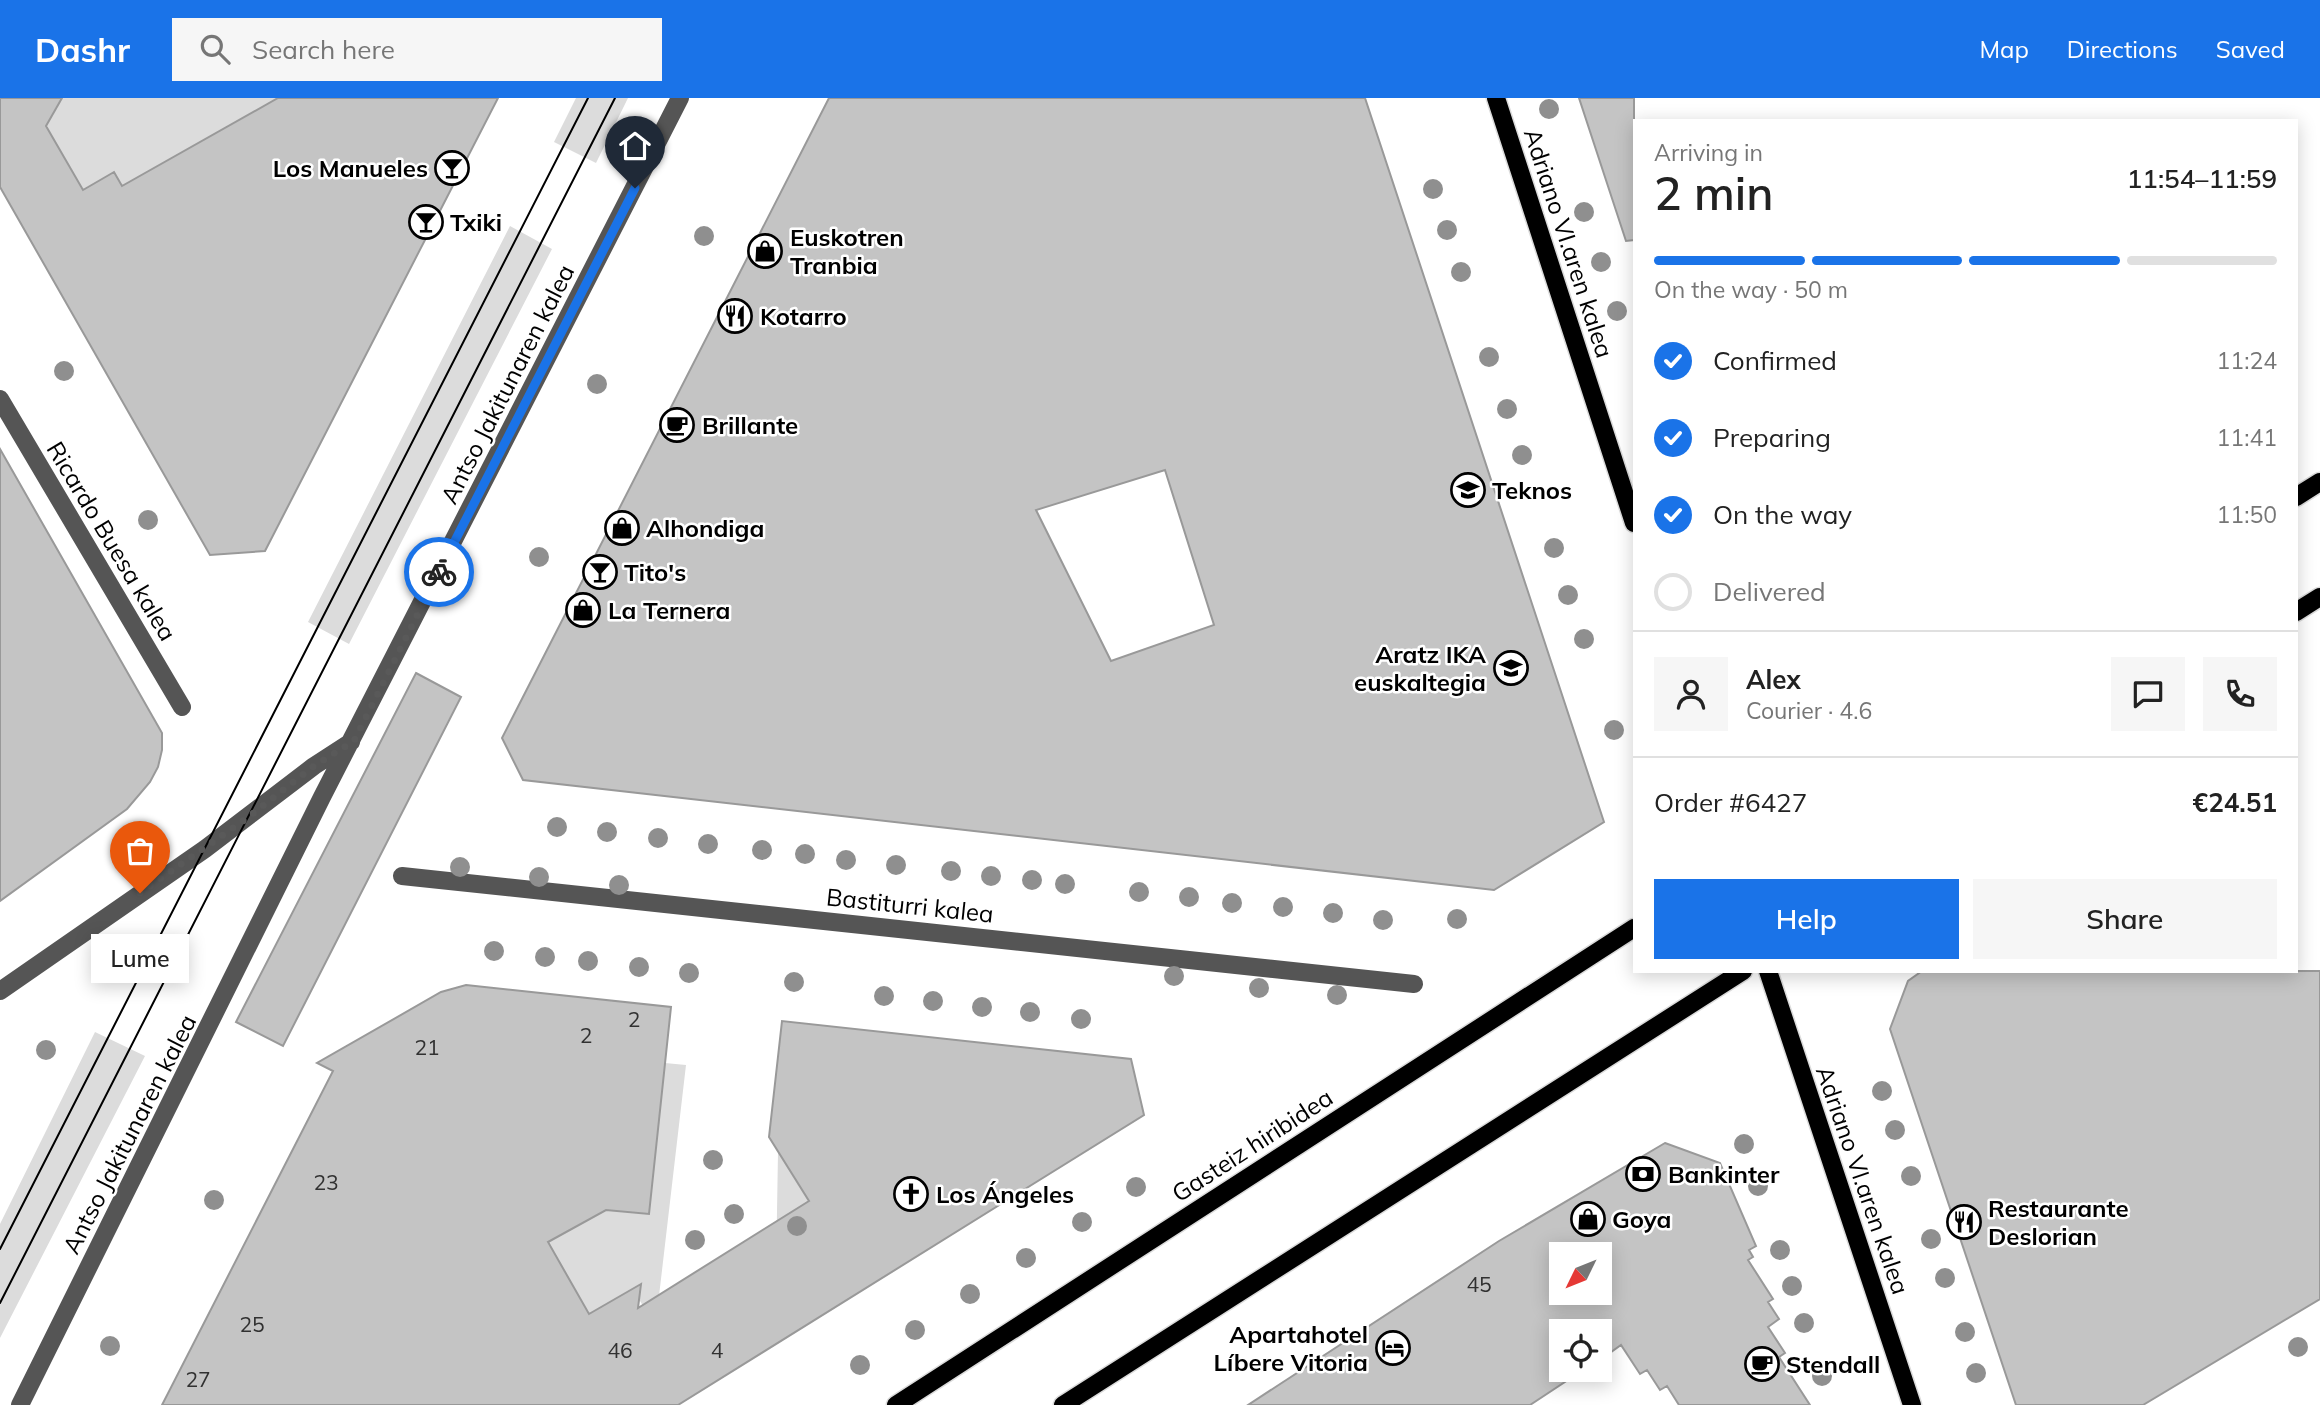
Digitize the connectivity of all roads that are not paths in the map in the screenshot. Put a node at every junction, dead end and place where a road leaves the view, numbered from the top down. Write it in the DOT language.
graph roads {
  1 [pos="680,98"];
  2 [pos="1496,98"];
  3 [pos="0,399"];
  4 [pos="2320,482"];
  5 [pos="2298,496"];
  6 [pos="1633,520"];
  7 [pos="2320,597"];
  8 [pos="2298,611"];
  9 [pos="182,707"];
  10 [pos="354,741"];
  11 [pos="402,876"];
  12 [pos="1633,929"];
  13 [pos="1740,973"];
  14 [pos="1769,973"];
  15 [pos="1413,984"];
  16 [pos="0,991"];
  17 [pos="19,1405"];
  18 [pos="896,1405"];
  19 [pos="1063,1405"];
  20 [pos="1912,1405"];
  1 -- 10 [label="street, Antso Jakitunaren kalea"];
  2 -- 6 [label="main road, Adriano VI.aren kalea"];
  3 -- 9 [label="street, Ricardo Buesa kalea"];
  4 -- 5 [label="main road"];
  7 -- 8 [label="main road"];
  10 -- 16 [label="street"];
  10 -- 17 [label="street, Antso Jakitunaren kalea"];
  11 -- 15 [label="street, Bastiturri kalea"];
  12 -- 18 [label="main road, Gasteiz hiribidea"];
  13 -- 19 [label="main road"];
  14 -- 20 [label="main road, Adriano VI.aren kalea"];
}
